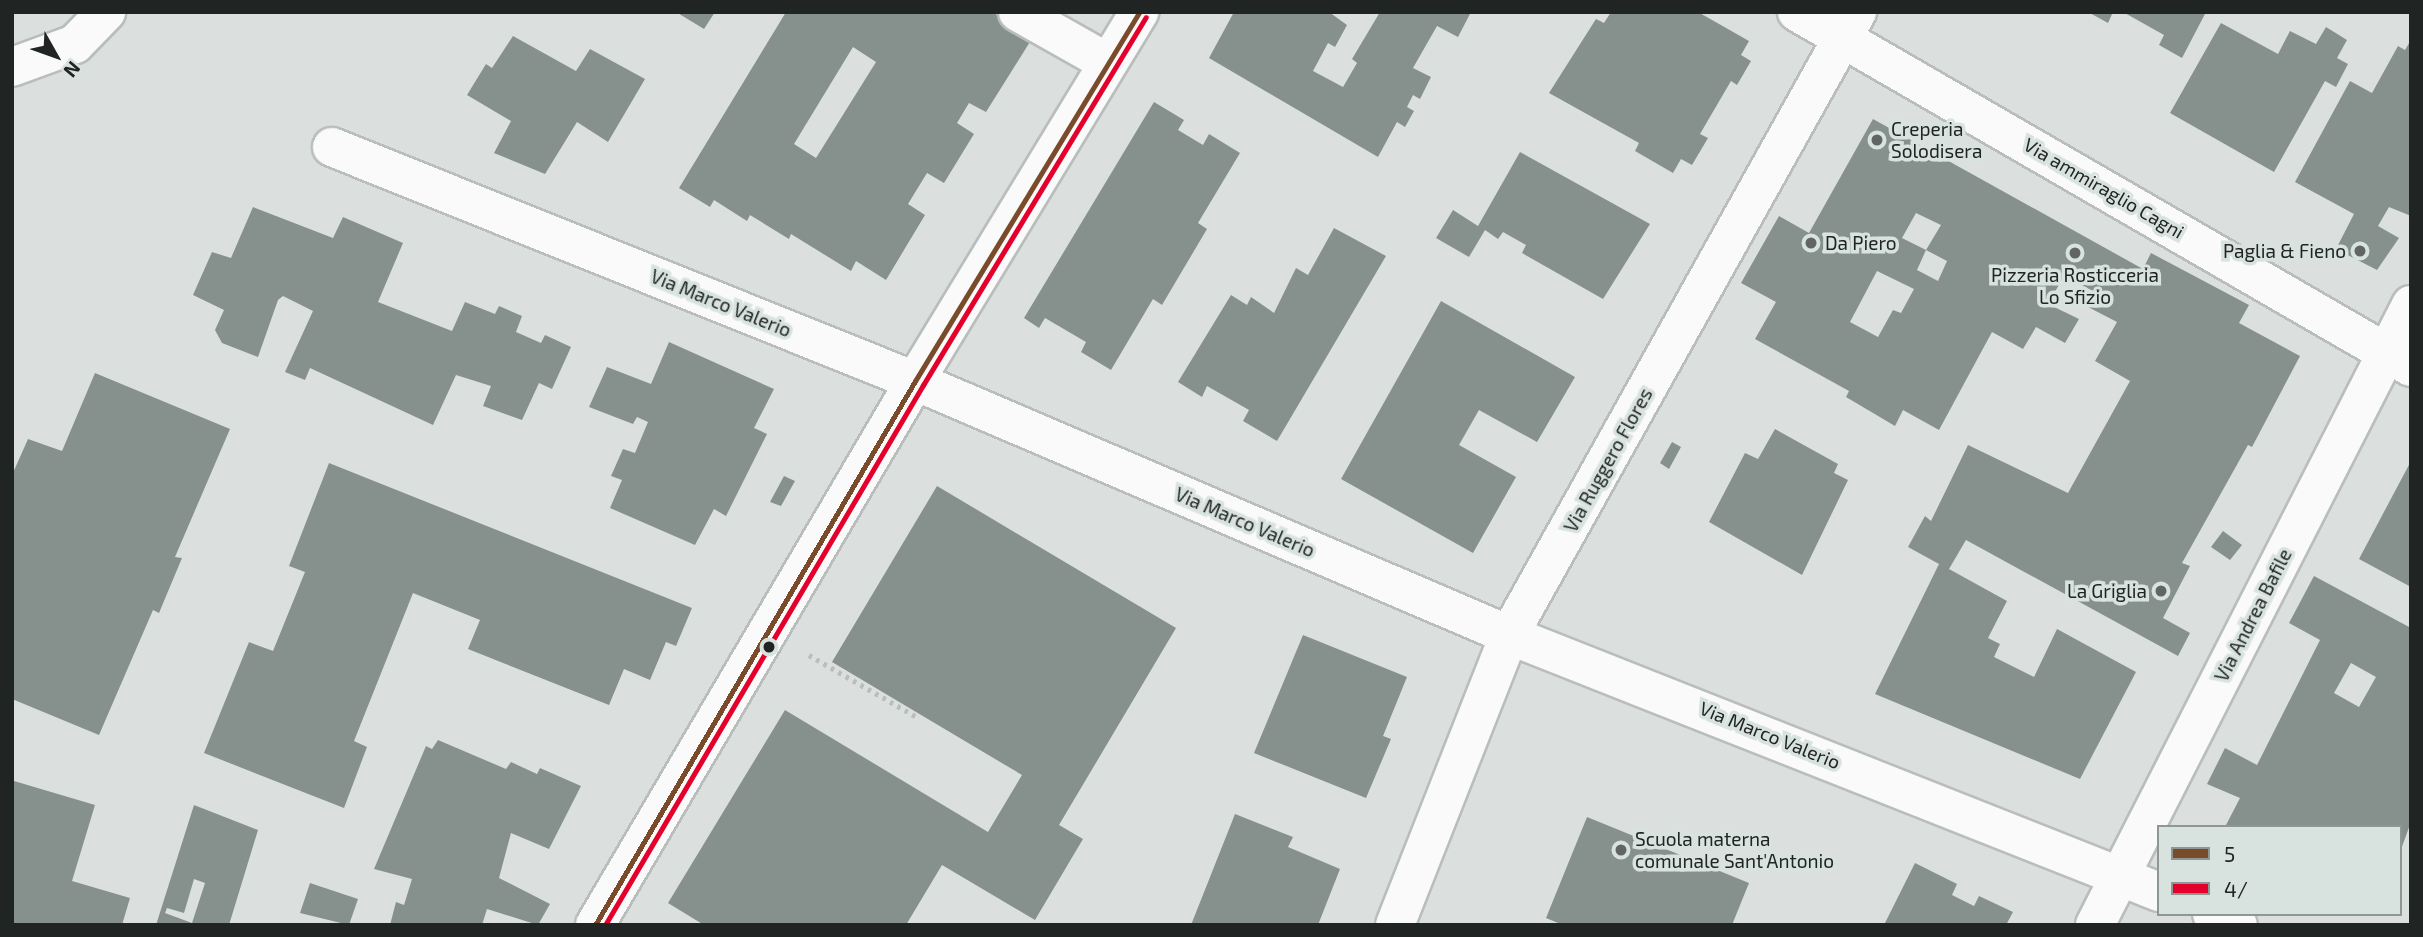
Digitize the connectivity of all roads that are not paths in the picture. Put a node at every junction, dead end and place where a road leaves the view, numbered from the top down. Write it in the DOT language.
graph roads {
  1 [pos="106,12"];
  2 [pos="1018,12"];
  3 [pos="1139,12"];
  4 [pos="1797,12"];
  5 [pos="1850,25"];
  6 [pos="1108,63"];
  7 [pos="12,67"];
  8 [pos="332,147"];
  9 [pos="2411,305"];
  10 [pos="2399,360"];
  11 [pos="915,381"];
  12 [pos="1509,635"];
  13 [pos="2122,876"];
  14 [pos="2157,891"];
  15 [pos="2217,916"];
  16 [pos="595,925"];
  17 [pos="1395,925"];
  18 [pos="2095,925"];
  19 [pos="2238,925"];
  1 -- 7 [label="street"];
  2 -- 6 [label="street"];
  3 -- 6 [label="street"];
  4 -- 5 [label="street, Via ammiraglio Cagni"];
  5 -- 10 [label="street, Via ammiraglio Cagni"];
  5 -- 12 [label="street, Via Ruggero Flores"];
  6 -- 11 [label="street"];
  8 -- 11 [label="street, Via Marco Valerio"];
  9 -- 10 [label="street, Via Andrea Bafile"];
  10 -- 13 [label="street, Via Andrea Bafile"];
  11 -- 12 [label="street, Via Marco Valerio"];
  11 -- 16 [label="street"];
  12 -- 13 [label="street, Via Marco Valerio"];
  12 -- 17 [label="street, Via Ruggero Flores"];
  13 -- 14 [label="street, Via Marco Valerio"];
  13 -- 18 [label="street, Via Andrea Bafile"];
  15 -- 19 [label="street"];
}
